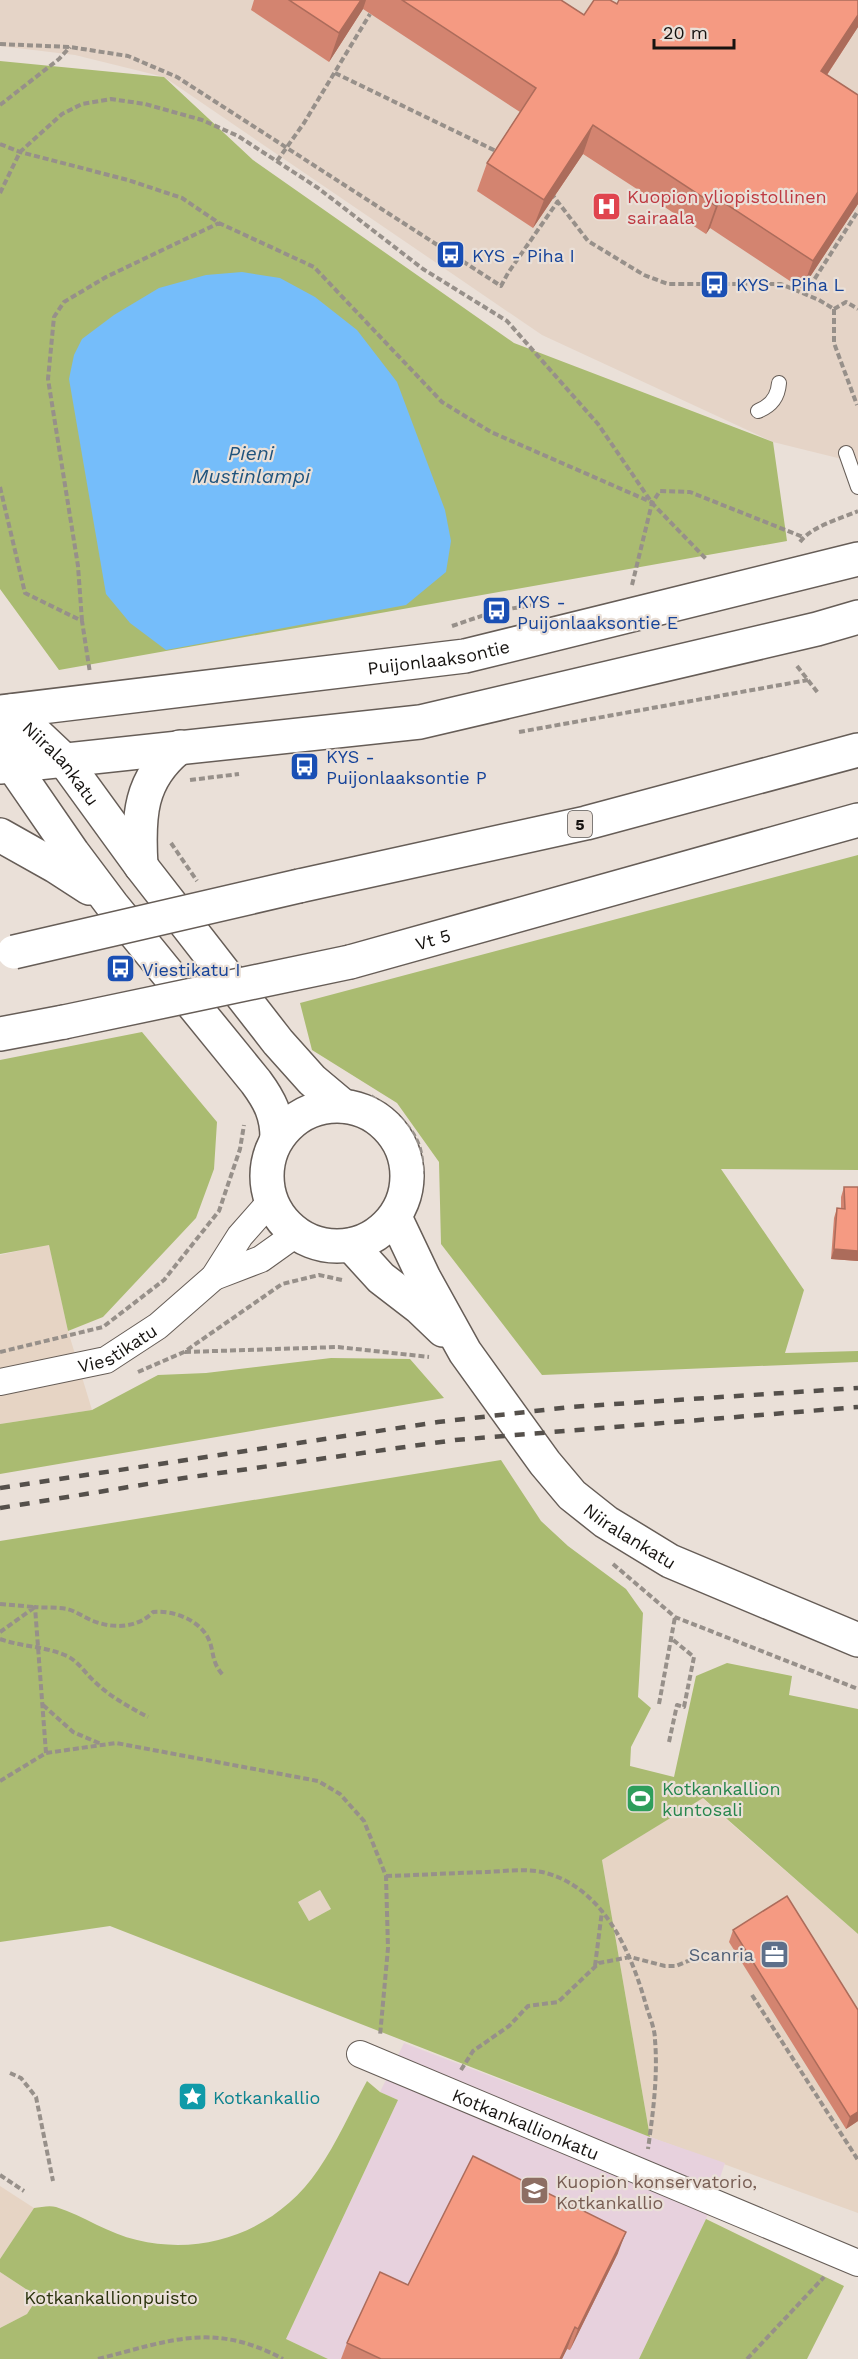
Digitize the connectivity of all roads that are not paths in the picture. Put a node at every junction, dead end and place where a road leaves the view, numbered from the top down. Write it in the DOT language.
graph roads {
  1 [pos="779,383"];
  2 [pos="758,411"];
  3 [pos="846,453"];
  4 [pos="858,487"];
  5 [pos="856,564"];
  6 [pos="858,617"];
  7 [pos="6,711"];
  8 [pos="180,747"];
  9 [pos="858,750"];
  10 [pos="63,760"];
  11 [pos="7,767"];
  12 [pos="858,820"];
  13 [pos="0,835"];
  14 [pos="141,866"];
  15 [pos="112,905"];
  16 [pos="7,953"];
  17 [pos="0,1034"];
  18 [pos="343,1106"];
  19 [pos="277,1138"];
  20 [pos="271,1201"];
  21 [pos="394,1217"];
  22 [pos="296,1234"];
  23 [pos="351,1245"];
  24 [pos="214,1277"];
  25 [pos="451,1355"];
  26 [pos="0,1382"];
  27 [pos="858,1640"];
  28 [pos="369,2057"];
  29 [pos="850,2260"];
  1 -- 2 [label="lane"];
  3 -- 4 [label="lane"];
  5 -- 7 [label="main road, Puijonlaaksontie"];
  6 -- 8 [label="main road"];
  7 -- 10 [label="main road, Niiralankatu"];
  7 -- 11 [label="main road, Niiralankatu"];
  8 -- 10 [label="main road"];
  8 -- 14 [label="main road"];
  9 -- 16 [label="main road, 5, bridge"];
  10 -- 11 [label="main road"];
  10 -- 14 [label="main road, Niiralankatu"];
  11 -- 15 [label="main road, Niiralankatu"];
  12 -- 17 [label="main road, Vt 5, bridge"];
  13 -- 15 [label="main road"];
  14 -- 18 [label="main road, Niiralankatu"];
  15 -- 19 [label="main road, Niiralankatu"];
  18 -- 19 [label="main road"];
  18 -- 21 [label="main road"];
  19 -- 20 [label="main road"];
  20 -- 22 [label="main road"];
  20 -- 24 [label="street, Viestikatu"];
  21 -- 23 [label="main road"];
  21 -- 25 [label="main road, Niiralankatu"];
  22 -- 23 [label="main road"];
  22 -- 24 [label="street, Viestikatu"];
  23 -- 25 [label="main road, Niiralankatu"];
  24 -- 26 [label="street, Viestikatu"];
  25 -- 27 [label="main road, Niiralankatu"];
  28 -- 29 [label="street, Kotkankallionkatu"];
}
